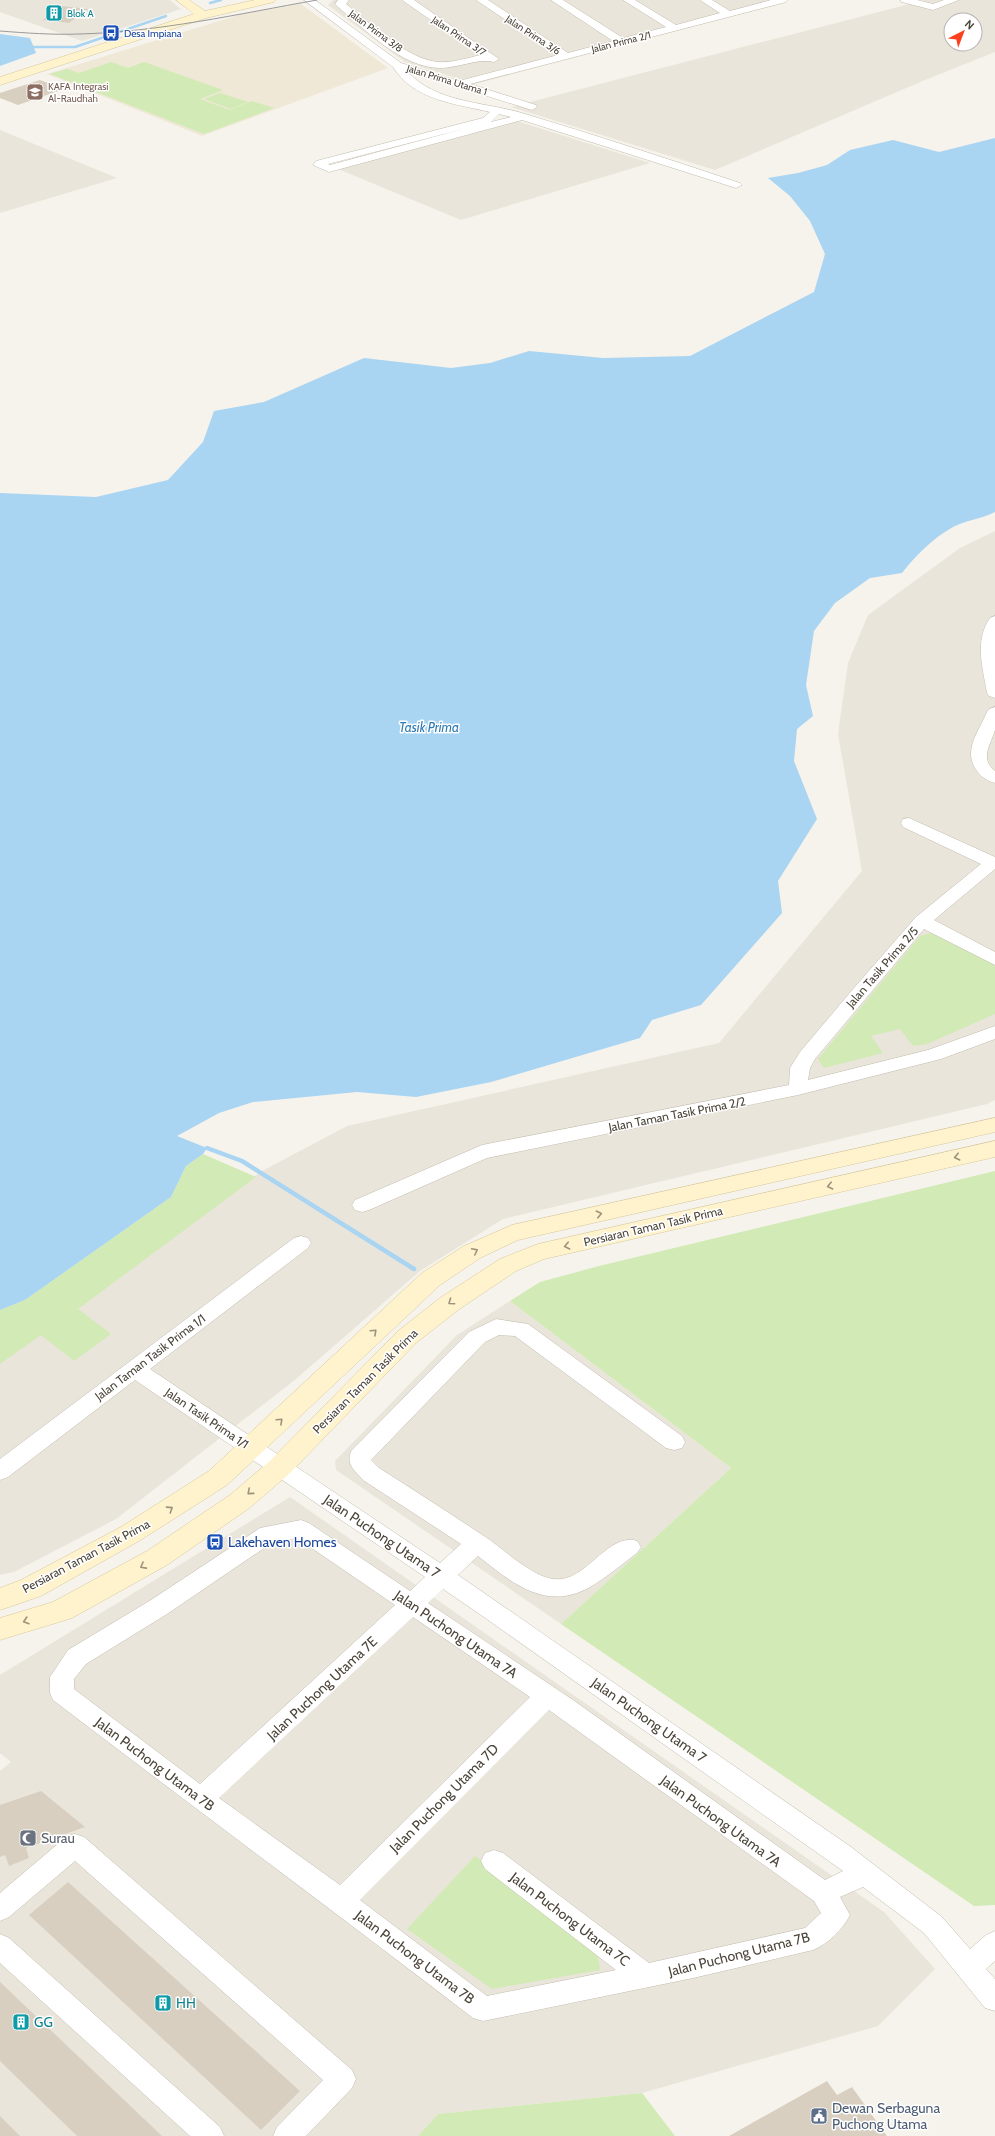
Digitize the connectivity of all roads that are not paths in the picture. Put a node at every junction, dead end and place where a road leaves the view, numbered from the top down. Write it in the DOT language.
graph roads {
  1 [pos="244,0"];
  2 [pos="270,0"];
  3 [pos="309,0"];
  4 [pos="344,0"];
  5 [pos="407,0"];
  6 [pos="481,0"];
  7 [pos="556,0"];
  8 [pos="628,0"];
  9 [pos="705,0"];
  10 [pos="779,0"];
  11 [pos="905,0"];
  12 [pos="954,0"];
  13 [pos="192,8"];
  14 [pos="728,14"];
  15 [pos="675,28"];
  16 [pos="622,42"];
  17 [pos="488,56"];
  18 [pos="566,56"];
  19 [pos="397,65"];
  20 [pos="410,69"];
  21 [pos="512,70"];
  22 [pos="0,76"];
  23 [pos="0,81"];
  24 [pos="459,84"];
  25 [pos="532,107"];
  26 [pos="496,111"];
  27 [pos="520,116"];
  28 [pos="487,120"];
  29 [pos="736,185"];
  30 [pos="995,621"];
  31 [pos="995,693"];
  32 [pos="995,712"];
  33 [pos="995,778"];
  34 [pos="910,823"];
  35 [pos="994,864"];
  36 [pos="922,921"];
  37 [pos="995,959"];
  38 [pos="995,1032"];
  39 [pos="798,1089"];
  40 [pos="995,1125"];
  41 [pos="995,1148"];
  42 [pos="362,1205"];
  43 [pos="301,1243"];
  44 [pos="134,1369"];
  45 [pos="674,1442"];
  46 [pos="251,1448"];
  47 [pos="280,1467"];
  48 [pos="0,1471"];
  49 [pos="477,1544"];
  50 [pos="629,1547"];
  51 [pos="442,1576"];
  52 [pos="0,1599"];
  53 [pos="412,1604"];
  54 [pos="0,1629"];
  55 [pos="77,1657"];
  56 [pos="547,1696"];
  57 [pos="201,1799"];
  58 [pos="494,1861"];
  59 [pos="866,1873"];
  60 [pos="823,1893"];
  61 [pos="341,1901"];
  62 [pos="0,1909"];
  63 [pos="995,1943"];
  64 [pos="0,1946"];
  65 [pos="969,1968"];
  66 [pos="645,1976"];
  67 [pos="995,1999"];
  68 [pos="210,2136"];
  69 [pos="287,2136"];
  1 -- 13 [label="main road"];
  2 -- 13 [label="main road"];
  3 -- 19 [label="street, Jalan Prima Utama 1"];
  4 -- 17 [label="street, Jalan Prima 3/8"];
  5 -- 17 [label="street, Jalan Prima 3/7"];
  6 -- 18 [label="street, Jalan Prima 3/6"];
  7 -- 16 [label="street"];
  8 -- 15 [label="street"];
  9 -- 14 [label="street"];
  10 -- 14 [label="street, Jalan Prima 2/1"];
  11 -- 12 [label="street"];
  13 -- 22 [label="main road"];
  13 -- 23 [label="main road"];
  14 -- 15 [label="street, Jalan Prima 2/1"];
  15 -- 16 [label="street, Jalan Prima 2/1"];
  16 -- 18 [label="street, Jalan Prima 2/1"];
  17 -- 21 [label="street, Jalan Prima 3/7"];
  18 -- 21 [label="street, Jalan Prima 2/1"];
  19 -- 20 [label="street, Jalan Prima Utama 1"];
  19 -- 26 [label="street"];
  20 -- 24 [label="street, Jalan Prima Utama 1"];
  20 -- 27 [label="street"];
  21 -- 24 [label="street, Jalan Prima 2/1"];
  24 -- 25 [label="street, Jalan Prima Utama 1"];
  26 -- 27 [label="street"];
  26 -- 28 [label="street"];
  27 -- 28 [label="street"];
  27 -- 28 [label="street"];
  27 -- 29 [label="street"];
  30 -- 31 [label="street"];
  32 -- 33 [label="street"];
  34 -- 35 [label="street"];
  35 -- 36 [label="street, Jalan Tasik Prima 2/5"];
  36 -- 37 [label="street"];
  36 -- 39 [label="street, Jalan Tasik Prima 2/5"];
  38 -- 39 [label="street, Jalan Taman Tasik Prima 2/2"];
  39 -- 42 [label="street, Jalan Taman Tasik Prima 2/2"];
  46 -- 40 [label="main road, Persiaran Taman Tasik Prima, one-way"];
  41 -- 47 [label="main road, Persiaran Taman Tasik Prima, one-way"];
  43 -- 44 [label="street, Jalan Taman Tasik Prima 1/1"];
  44 -- 46 [label="street, Jalan Tasik Prima 1/1"];
  44 -- 48 [label="street, Jalan Taman Tasik Prima 1/1"];
  45 -- 49 [label="street"];
  46 -- 47 [label="street, Jalan Tasik Prima 1/1"];
  52 -- 46 [label="main road, Persiaran Taman Tasik Prima, one-way"];
  47 -- 51 [label="street, Jalan Puchong Utama 7"];
  47 -- 54 [label="main road, Persiaran Taman Tasik Prima, one-way"];
  49 -- 50 [label="street"];
  49 -- 51 [label="street, Jalan Puchong Utama 7E"];
  51 -- 53 [label="street, Jalan Puchong Utama 7E"];
  51 -- 59 [label="street, Jalan Puchong Utama 7"];
  53 -- 55 [label="street, Jalan Puchong Utama 7A"];
  53 -- 56 [label="street, Jalan Puchong Utama 7A"];
  53 -- 57 [label="street, Jalan Puchong Utama 7E"];
  55 -- 57 [label="street, Jalan Puchong Utama 7B"];
  56 -- 60 [label="street, Jalan Puchong Utama 7A"];
  56 -- 61 [label="street, Jalan Puchong Utama 7D"];
  57 -- 61 [label="street, Jalan Puchong Utama 7B"];
  58 -- 66 [label="street, Jalan Puchong Utama 7C"];
  59 -- 60 [label="street"];
  59 -- 65 [label="street, Jalan Puchong Utama 7"];
  60 -- 66 [label="street, Jalan Puchong Utama 7B"];
  61 -- 66 [label="street, Jalan Puchong Utama 7B"];
  62 -- 69 [label="street"];
  63 -- 65 [label="street"];
  64 -- 68 [label="street"];
  65 -- 67 [label="street, Jalan Puchong Utama 7"];
}
